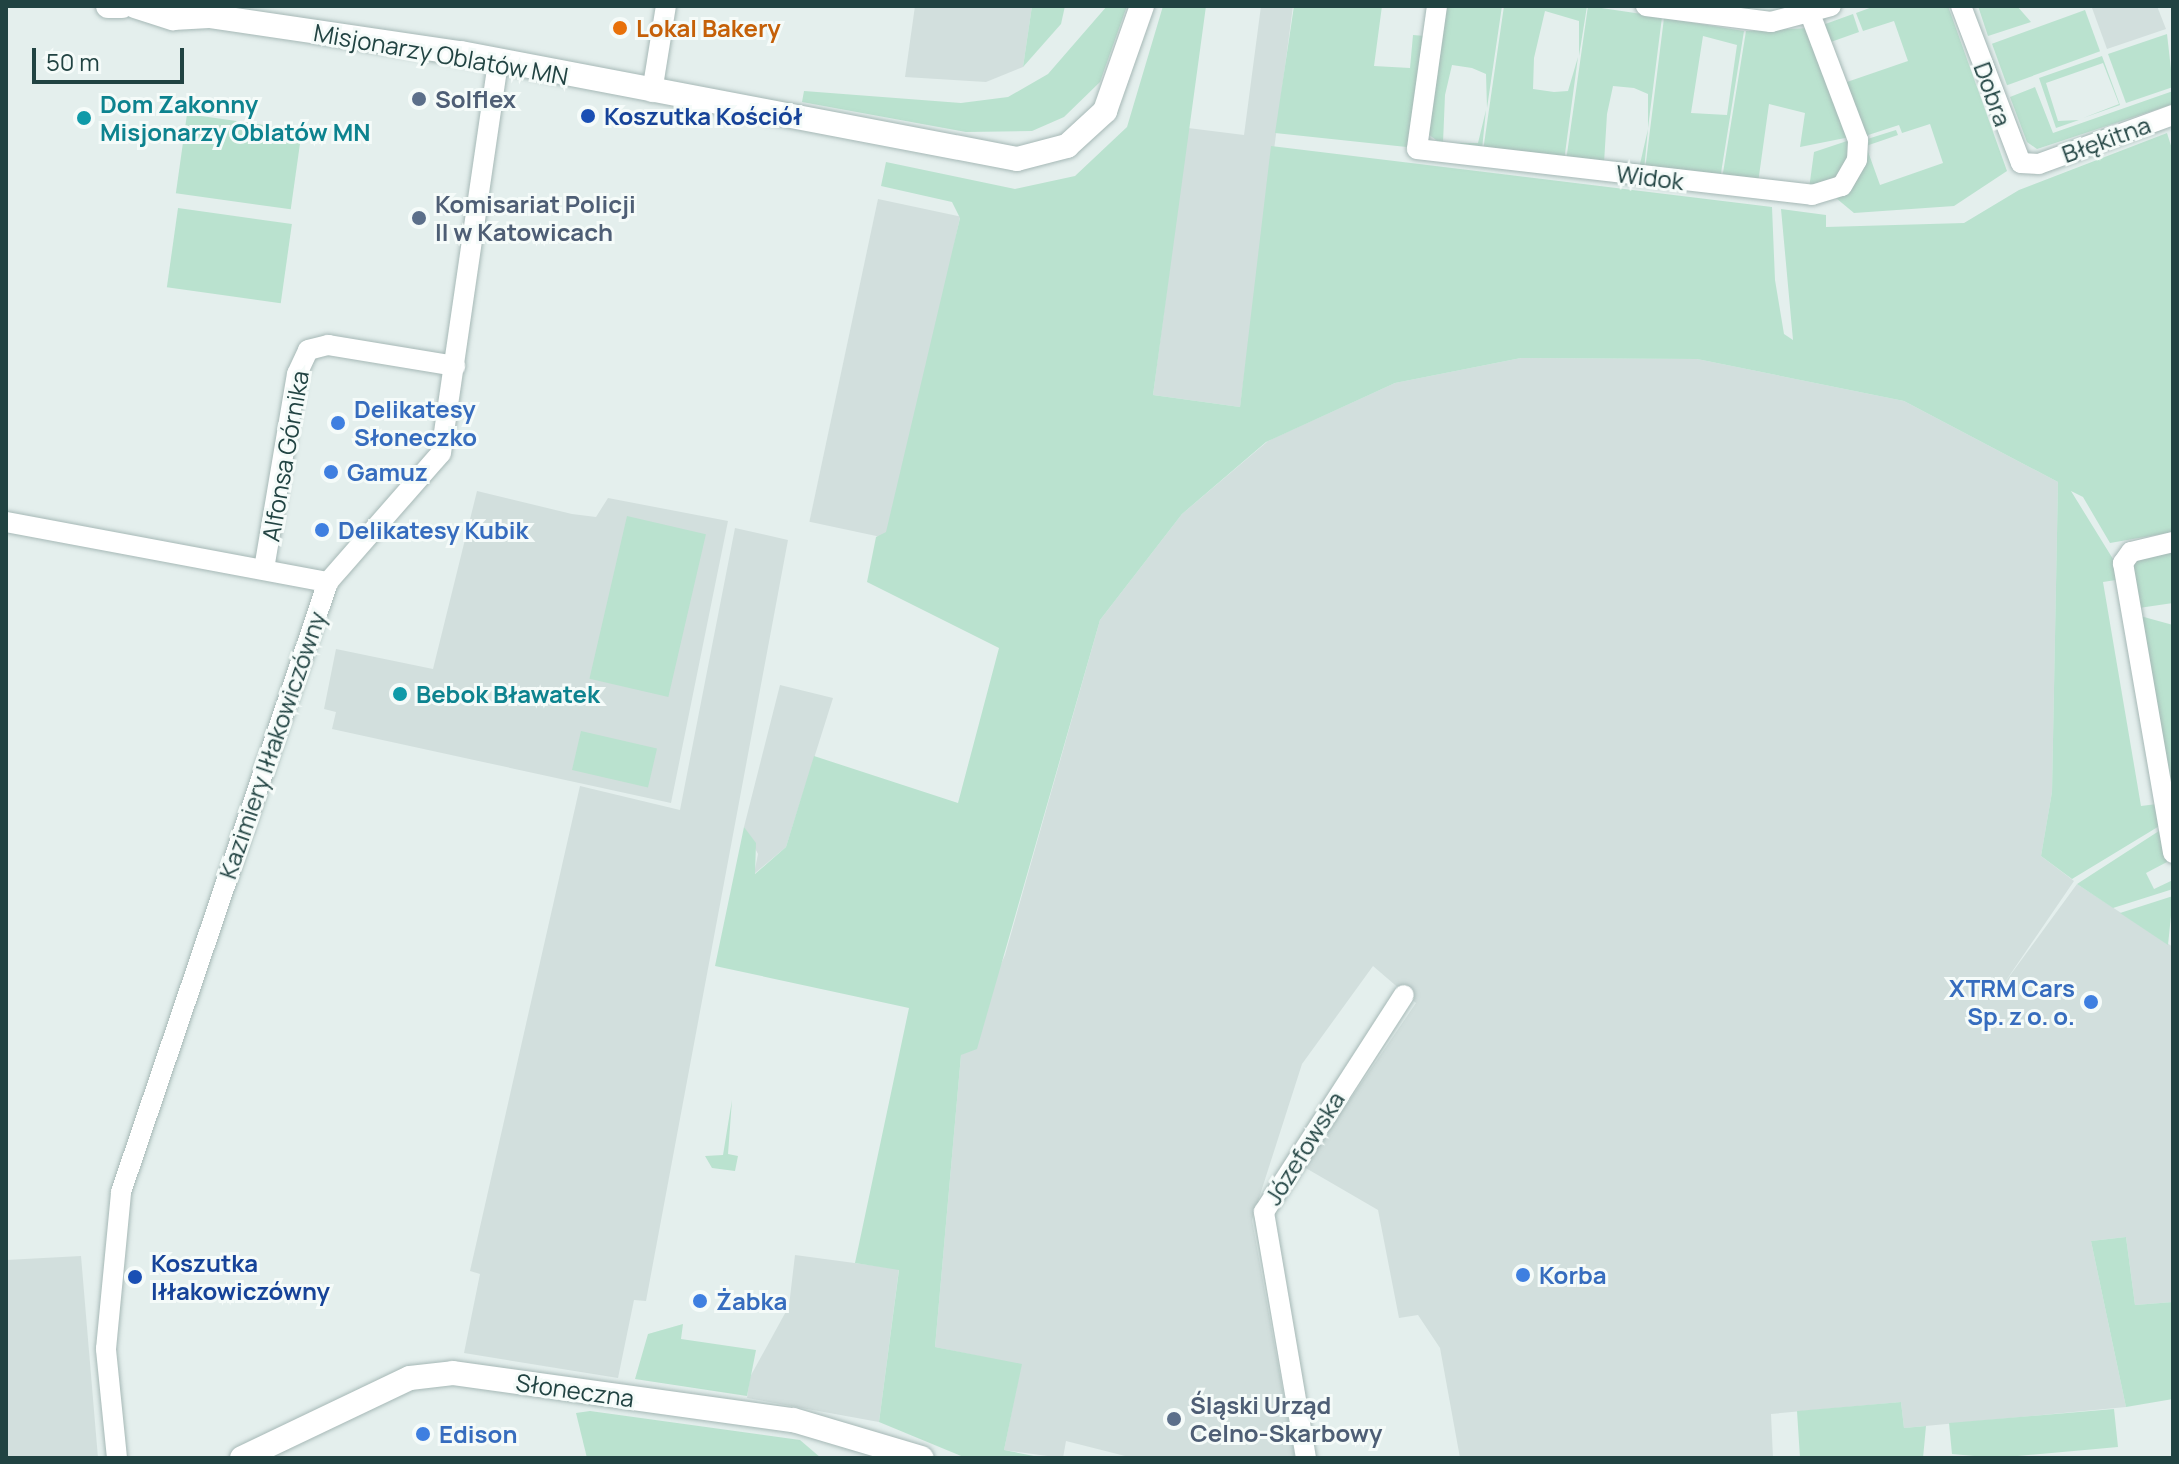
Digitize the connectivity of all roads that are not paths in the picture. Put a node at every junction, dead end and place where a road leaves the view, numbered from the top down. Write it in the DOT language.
graph roads {
  1 [pos="108,6"];
  2 [pos="122,6"];
  3 [pos="135,6"];
  4 [pos="666,6"];
  5 [pos="1142,6"];
  6 [pos="1437,6"];
  7 [pos="1646,6"];
  8 [pos="1831,6"];
  9 [pos="1961,6"];
  10 [pos="1808,10"];
  11 [pos="201,11"];
  12 [pos="498,61"];
  13 [pos="652,92"];
  14 [pos="2173,115"];
  15 [pos="2039,164"];
  16 [pos="455,366"];
  17 [pos="6,522"];
  18 [pos="2173,542"];
  19 [pos="264,569"];
  20 [pos="328,582"];
  21 [pos="2173,853"];
  22 [pos="1404,995"];
  23 [pos="886,1452"];
  24 [pos="117,1458"];
  25 [pos="242,1458"];
  26 [pos="921,1458"];
  27 [pos="1306,1458"];
  1 -- 2 [label="street"];
  3 -- 11 [label="street, Misjonarzy Oblatów MN"];
  4 -- 13 [label="street"];
  5 -- 13 [label="street, Misjonarzy Oblatów MN"];
  6 -- 10 [label="street, Widok"];
  7 -- 10 [label="street"];
  8 -- 10 [label="street"];
  9 -- 15 [label="street, Dobra"];
  11 -- 12 [label="street, Misjonarzy Oblatów MN"];
  12 -- 13 [label="street, Misjonarzy Oblatów MN"];
  12 -- 16 [label="street, Kazimiery Iłłakowiczówny"];
  14 -- 15 [label="street, Błękitna"];
  16 -- 19 [label="street, Alfonsa Górnika"];
  16 -- 20 [label="street, Kazimiery Iłłakowiczówny"];
  17 -- 19 [label="street, Alfonsa Górnika"];
  18 -- 21 [label="street"];
  19 -- 20 [label="street, Alfonsa Górnika"];
  20 -- 24 [label="street, Kazimiery Iłłakowiczówny"];
  22 -- 27 [label="street, Józefowska"];
  23 -- 25 [label="street, Słoneczna"];
  23 -- 26 [label="street, Słoneczna"];
}
